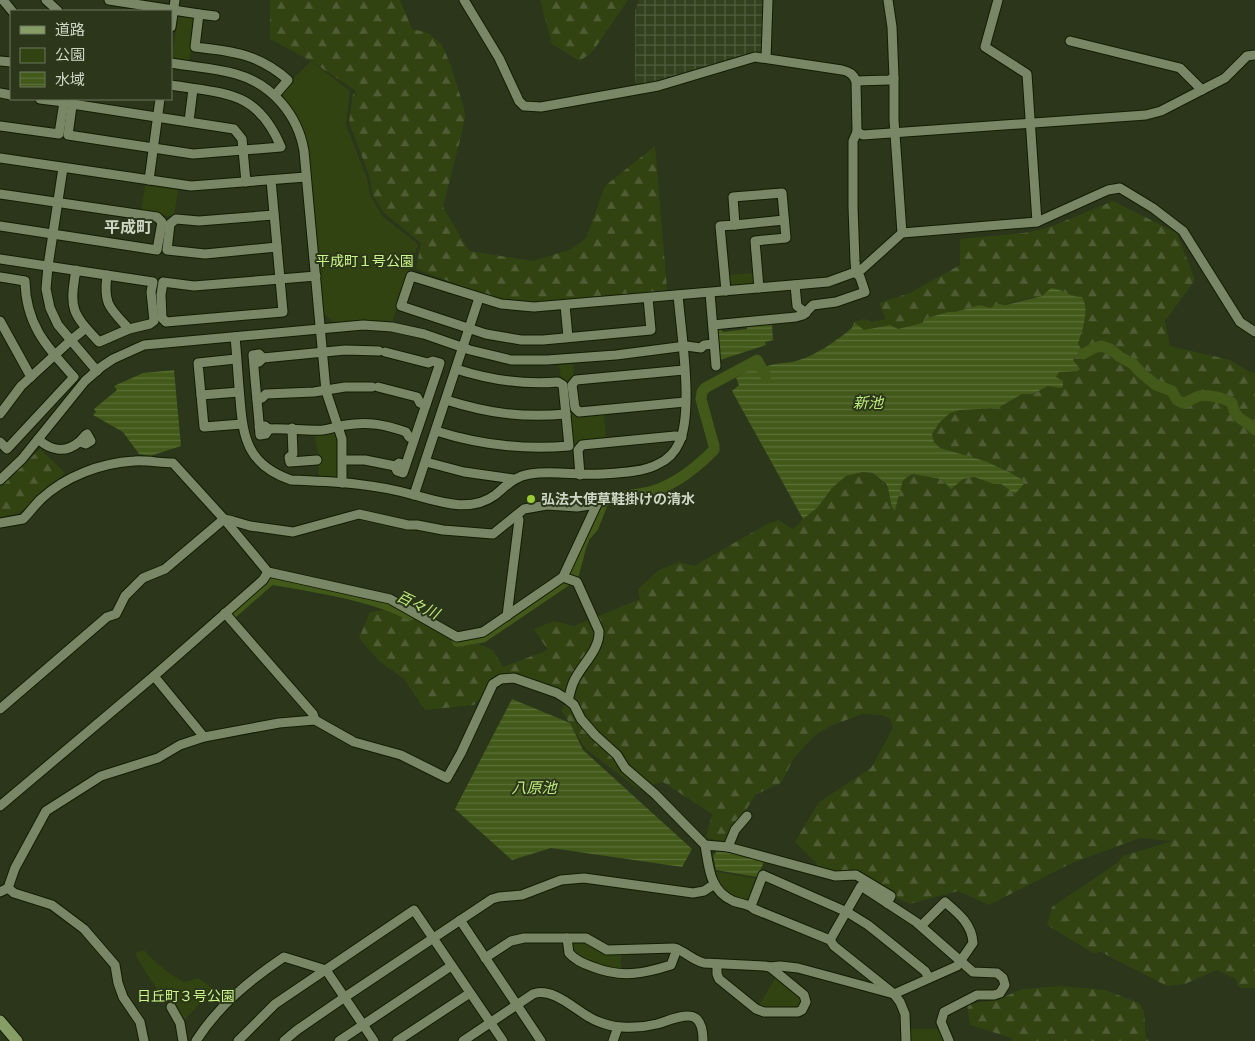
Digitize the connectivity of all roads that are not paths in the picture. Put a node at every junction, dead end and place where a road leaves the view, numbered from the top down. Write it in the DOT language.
graph roads {
  1 [pos="3,0"];
  2 [pos="46,0"];
  3 [pos="109,0"];
  4 [pos="175,0"];
  5 [pos="464,0"];
  6 [pos="768,0"];
  7 [pos="888,0"];
  8 [pos="998,0"];
  9 [pos="11,10"];
  10 [pos="57,10"];
  11 [pos="174,10"];
  12 [pos="199,14"];
  13 [pos="215,16"];
  14 [pos="172,21"];
  15 [pos="1070,41"];
  16 [pos="1255,56"];
  17 [pos="766,58"];
  18 [pos="172,63"];
  19 [pos="894,78"];
  20 [pos="856,82"];
  21 [pos="172,85"];
  22 [pos="193,89"];
  23 [pos="1202,90"];
  24 [pos="275,95"];
  25 [pos="48,100"];
  26 [pos="160,100"];
  27 [pos="73,101"];
  28 [pos="158,117"];
  29 [pos="189,121"];
  30 [pos="1030,123"];
  31 [pos="0,126"];
  32 [pos="857,132"];
  33 [pos="895,133"];
  34 [pos="153,148"];
  35 [pos="243,150"];
  36 [pos="0,158"];
  37 [pos="63,168"];
  38 [pos="306,177"];
  39 [pos="149,180"];
  40 [pos="271,180"];
  41 [pos="246,182"];
  42 [pos="0,194"];
  43 [pos="57,202"];
  44 [pos="274,215"];
  45 [pos="784,220"];
  46 [pos="1037,222"];
  47 [pos="735,225"];
  48 [pos="0,226"];
  49 [pos="902,233"];
  50 [pos="52,234"];
  51 [pos="278,247"];
  52 [pos="0,259"];
  53 [pos="48,266"];
  54 [pos="76,270"];
  55 [pos="856,272"];
  56 [pos="108,275"];
  57 [pos="316,276"];
  58 [pos="0,277"];
  59 [pos="280,280"];
  60 [pos="795,285"];
  61 [pos="759,288"];
  62 [pos="726,291"];
  63 [pos="710,293"];
  64 [pos="678,296"];
  65 [pos="479,298"];
  66 [pos="648,298"];
  67 [pos="565,305"];
  68 [pos="806,313"];
  69 [pos="0,321"];
  70 [pos="713,324"];
  71 [pos="86,328"];
  72 [pos="129,328"];
  73 [pos="321,328"];
  74 [pos="470,329"];
  75 [pos="1255,332"];
  76 [pos="235,337"];
  77 [pos="568,337"];
  78 [pos="70,341"];
  79 [pos="714,344"];
  80 [pos="682,347"];
  81 [pos="463,348"];
  82 [pos="323,353"];
  83 [pos="55,355"];
  84 [pos="236,359"];
  85 [pos="716,366"];
  86 [pos="438,368"];
  87 [pos="456,370"];
  88 [pos="684,370"];
  89 [pos="96,371"];
  90 [pos="30,377"];
  91 [pos="255,377"];
  92 [pos="238,378"];
  93 [pos="326,391"];
  94 [pos="239,392"];
  95 [pos="202,395"];
  96 [pos="256,395"];
  97 [pos="446,400"];
  98 [pos="427,401"];
  99 [pos="686,402"];
  100 [pos="258,413"];
  101 [pos="0,414"];
  102 [pos="566,414"];
  103 [pos="241,419"];
  104 [pos="338,426"];
  105 [pos="292,428"];
  106 [pos="436,431"];
  107 [pos="416,435"];
  108 [pos="682,437"];
  109 [pos="38,439"];
  110 [pos="0,442"];
  111 [pos="80,442"];
  112 [pos="317,460"];
  113 [pos="343,460"];
  114 [pos="426,462"];
  115 [pos="580,475"];
  116 [pos="513,479"];
  117 [pos="0,480"];
  118 [pos="342,483"];
  119 [pos="414,495"];
  120 [pos="518,515"];
  121 [pos="224,519"];
  122 [pos="0,523"];
  123 [pos="268,572"];
  124 [pos="563,577"];
  125 [pos="225,613"];
  126 [pos="507,616"];
  127 [pos="154,676"];
  128 [pos="568,700"];
  129 [pos="0,709"];
  130 [pos="315,720"];
  131 [pos="204,737"];
  132 [pos="0,806"];
  133 [pos="746,816"];
  134 [pos="705,845"];
  135 [pos="728,847"];
  136 [pos="713,885"];
  137 [pos="4,890"];
  138 [pos="887,903"];
  139 [pos="751,906"];
  140 [pos="847,912"];
  141 [pos="460,920"];
  142 [pos="921,926"];
  143 [pos="433,938"];
  144 [pos="567,938"];
  145 [pos="830,940"];
  146 [pos="678,949"];
  147 [pos="485,958"];
  148 [pos="961,961"];
  149 [pos="717,964"];
  150 [pos="451,966"];
  151 [pos="770,968"];
  152 [pos="326,970"];
  153 [pos="929,978"];
  154 [pos="470,993"];
  155 [pos="894,994"];
  156 [pos="345,997"];
  157 [pos="517,1004"];
  158 [pos="171,1007"];
  159 [pos="0,1021"];
  160 [pos="490,1022"];
  161 [pos="364,1024"];
  162 [pos="618,1027"];
  163 [pos="17,1041"];
  164 [pos="144,1041"];
  165 [pos="183,1041"];
  166 [pos="196,1041"];
  167 [pos="238,1041"];
  168 [pos="284,1041"];
  169 [pos="339,1041"];
  170 [pos="374,1041"];
  171 [pos="396,1041"];
  172 [pos="463,1041"];
  173 [pos="503,1041"];
  174 [pos="541,1041"];
  175 [pos="613,1041"];
  176 [pos="703,1041"];
  177 [pos="906,1041"];
  178 [pos="949,1041"];
  1 -- 9 [label="street"];
  2 -- 10 [label="street"];
  3 -- 11 [label="street"];
  4 -- 11 [label="street"];
  5 -- 17 [label="street"];
  6 -- 17 [label="street"];
  7 -- 19 [label="street"];
  8 -- 30 [label="street"];
  11 -- 12 [label="street"];
  11 -- 14 [label="street"];
  12 -- 13 [label="street"];
  12 -- 24 [label="street"];
  15 -- 23 [label="street"];
  16 -- 23 [label="street"];
  17 -- 20 [label="street"];
  18 -- 24 [label="street"];
  19 -- 20 [label="street"];
  19 -- 33 [label="street"];
  20 -- 32 [label="street"];
  21 -- 22 [label="street"];
  22 -- 29 [label="street"];
  22 -- 35 [label="street"];
  23 -- 30 [label="street"];
  24 -- 38 [label="street"];
  25 -- 31 [label="street"];
  26 -- 28 [label="street"];
  27 -- 28 [label="street"];
  27 -- 34 [label="street"];
  28 -- 29 [label="street"];
  28 -- 34 [label="street"];
  29 -- 35 [label="street"];
  30 -- 33 [label="street"];
  30 -- 46 [label="street"];
  32 -- 33 [label="street"];
  32 -- 55 [label="street"];
  33 -- 49 [label="street"];
  34 -- 35 [label="street"];
  34 -- 39 [label="street"];
  35 -- 41 [label="street"];
  36 -- 37 [label="street"];
  37 -- 39 [label="street"];
  37 -- 43 [label="street"];
  38 -- 40 [label="street"];
  38 -- 57 [label="street"];
  39 -- 41 [label="street"];
  40 -- 41 [label="street"];
  40 -- 44 [label="street"];
  42 -- 43 [label="street"];
  43 -- 50 [label="street"];
  43 -- 50 [label="street"];
  44 -- 51 [label="street"];
  44 -- 51 [label="street"];
  45 -- 47 [label="street"];
  45 -- 47 [label="street"];
  45 -- 61 [label="street"];
  46 -- 49 [label="street"];
  46 -- 75 [label="street"];
  47 -- 62 [label="street"];
  48 -- 50 [label="street"];
  49 -- 55 [label="street"];
  50 -- 53 [label="street"];
  51 -- 59 [label="street"];
  52 -- 53 [label="street"];
  53 -- 54 [label="street"];
  53 -- 78 [label="street"];
  54 -- 56 [label="street"];
  54 -- 71 [label="street"];
  55 -- 60 [label="street"];
  55 -- 68 [label="street"];
  56 -- 72 [label="street"];
  56 -- 72 [label="street"];
  57 -- 59 [label="street"];
  57 -- 73 [label="street"];
  58 -- 83 [label="street"];
  59 -- 59 [label="street"];
  60 -- 61 [label="street"];
  60 -- 68 [label="street"];
  61 -- 62 [label="street"];
  62 -- 63 [label="street"];
  63 -- 64 [label="street"];
  63 -- 70 [label="street"];
  64 -- 66 [label="street"];
  64 -- 80 [label="street"];
  65 -- 67 [label="street"];
  65 -- 74 [label="street"];
  65 -- 74 [label="street"];
  66 -- 67 [label="street"];
  66 -- 77 [label="street"];
  67 -- 77 [label="street"];
  68 -- 70 [label="street"];
  69 -- 90 [label="street"];
  70 -- 79 [label="street"];
  71 -- 72 [label="street"];
  71 -- 78 [label="street"];
  73 -- 76 [label="street"];
  73 -- 81 [label="street"];
  73 -- 82 [label="street"];
  74 -- 77 [label="street"];
  74 -- 81 [label="street"];
  76 -- 84 [label="street"];
  76 -- 89 [label="street"];
  78 -- 83 [label="street"];
  78 -- 89 [label="street"];
  79 -- 80 [label="street"];
  79 -- 85 [label="street"];
  80 -- 81 [label="street"];
  80 -- 88 [label="street"];
  81 -- 87 [label="street"];
  82 -- 86 [label="street"];
  82 -- 91 [label="street"];
  82 -- 93 [label="street"];
  83 -- 90 [label="street"];
  83 -- 110 [label="street"];
  84 -- 92 [label="street"];
  84 -- 95 [label="street"];
  86 -- 87 [label="street"];
  86 -- 98 [label="street"];
  87 -- 97 [label="street"];
  87 -- 102 [label="street"];
  88 -- 99 [label="street"];
  88 -- 99 [label="street"];
  89 -- 109 [label="street"];
  90 -- 101 [label="street"];
  91 -- 92 [label="street"];
  91 -- 96 [label="street"];
  92 -- 94 [label="street"];
  93 -- 96 [label="street"];
  93 -- 98 [label="street"];
  93 -- 104 [label="street"];
  94 -- 95 [label="street"];
  94 -- 103 [label="street"];
  95 -- 103 [label="street"];
  96 -- 100 [label="street"];
  97 -- 102 [label="street"];
  97 -- 106 [label="street"];
  98 -- 107 [label="street"];
  99 -- 108 [label="street"];
  100 -- 103 [label="street"];
  100 -- 105 [label="street"];
  102 -- 106 [label="street"];
  103 -- 118 [label="street"];
  104 -- 105 [label="street"];
  104 -- 107 [label="street"];
  104 -- 113 [label="street"];
  105 -- 112 [label="street"];
  106 -- 114 [label="street"];
  107 -- 113 [label="street"];
  108 -- 115 [label="street"];
  108 -- 115 [label="street"];
  109 -- 111 [label="street"];
  109 -- 117 [label="street"];
  113 -- 118 [label="street"];
  114 -- 116 [label="street"];
  114 -- 119 [label="street"];
  115 -- 116 [label="street"];
  116 -- 119 [label="street"];
  118 -- 119 [label="street"];
  120 -- 121 [label="street"];
  120 -- 124 [label="street"];
  120 -- 126 [label="street"];
  121 -- 122 [label="street"];
  121 -- 123 [label="street"];
  121 -- 129 [label="street"];
  123 -- 125 [label="street"];
  123 -- 126 [label="street"];
  124 -- 126 [label="street"];
  124 -- 128 [label="street"];
  125 -- 127 [label="street"];
  125 -- 130 [label="street"];
  127 -- 131 [label="street"];
  127 -- 132 [label="street"];
  128 -- 130 [label="street"];
  128 -- 134 [label="street"];
  130 -- 131 [label="street"];
  131 -- 137 [label="street"];
  133 -- 135 [label="street"];
  134 -- 135 [label="street"];
  134 -- 136 [label="street"];
  135 -- 138 [label="street"];
  136 -- 139 [label="street"];
  136 -- 141 [label="street"];
  137 -- 164 [label="street"];
  138 -- 140 [label="street"];
  138 -- 142 [label="street"];
  139 -- 140 [label="street"];
  139 -- 145 [label="street"];
  140 -- 145 [label="street"];
  140 -- 153 [label="street"];
  141 -- 143 [label="street"];
  141 -- 147 [label="street"];
  142 -- 148 [label="street"];
  142 -- 148 [label="street"];
  143 -- 150 [label="street"];
  143 -- 152 [label="street"];
  143 -- 156 [label="street"];
  144 -- 146 [label="street"];
  144 -- 146 [label="street"];
  144 -- 147 [label="street"];
  145 -- 155 [label="street"];
  146 -- 149 [label="street"];
  147 -- 157 [label="street"];
  148 -- 153 [label="street"];
  148 -- 178 [label="street"];
  149 -- 151 [label="street"];
  149 -- 151 [label="street"];
  150 -- 154 [label="street"];
  150 -- 161 [label="street"];
  151 -- 155 [label="street"];
  152 -- 156 [label="street"];
  152 -- 166 [label="street"];
  152 -- 167 [label="street"];
  153 -- 155 [label="street"];
  154 -- 160 [label="street"];
  154 -- 171 [label="street"];
  155 -- 177 [label="street"];
  156 -- 161 [label="street"];
  156 -- 168 [label="street"];
  157 -- 160 [label="street"];
  157 -- 162 [label="street"];
  157 -- 174 [label="street"];
  158 -- 165 [label="street"];
  159 -- 163 [label="main road"];
  160 -- 172 [label="street"];
  160 -- 173 [label="street"];
  161 -- 169 [label="street"];
  161 -- 170 [label="street"];
  162 -- 175 [label="street"];
  162 -- 176 [label="street"];
}
